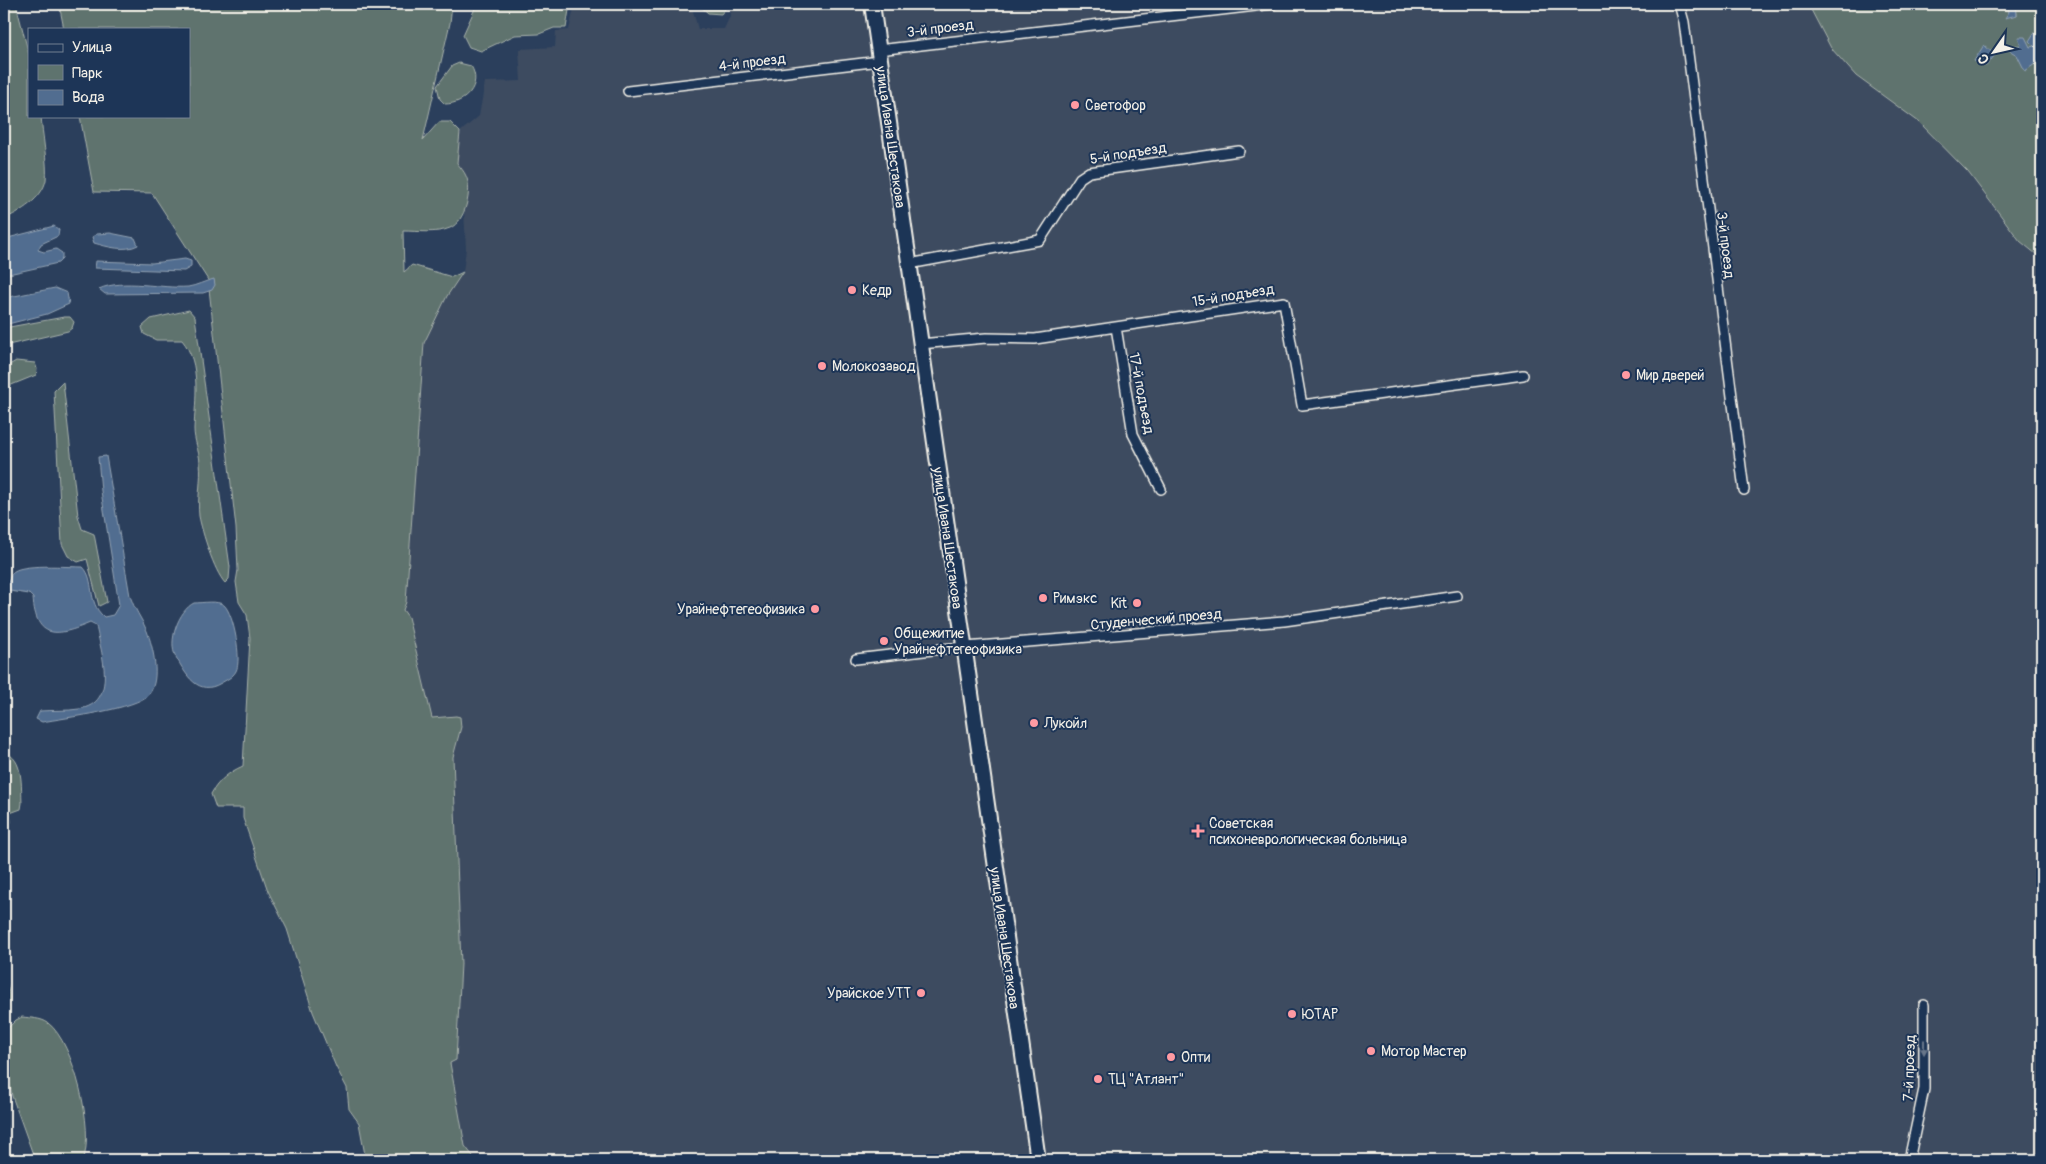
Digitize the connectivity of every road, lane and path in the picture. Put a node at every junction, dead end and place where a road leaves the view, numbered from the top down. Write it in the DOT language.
graph roads {
  1 [pos="872,4"];
  2 [pos="1273,4"];
  3 [pos="1679,4"];
  4 [pos="879,55"];
  5 [pos="628,91"];
  6 [pos="1239,151"];
  7 [pos="909,264"];
  8 [pos="1116,327"];
  9 [pos="920,344"];
  10 [pos="1523,375"];
  11 [pos="1160,489"];
  12 [pos="1744,490"];
  13 [pos="1457,596"];
  14 [pos="964,648"];
  15 [pos="856,659"];
  16 [pos="1924,1005"];
  17 [pos="1038,1160"];
  18 [pos="1909,1160"];
  1 -- 4 [label="main road, улица Ивана Шестакова"];
  2 -- 4 [label="street, 3-й проезд"];
  3 -- 12 [label="street, 3-й проезд"];
  4 -- 5 [label="street, 4-й проезд"];
  4 -- 7 [label="main road, улица Ивана Шестакова"];
  6 -- 7 [label="street, 5-й подъезд"];
  7 -- 9 [label="main road, улица Ивана Шестакова"];
  8 -- 9 [label="street, 15-й подъезд"];
  8 -- 10 [label="street, 15-й подъезд"];
  8 -- 11 [label="street, 17-й подъезд"];
  9 -- 14 [label="main road, улица Ивана Шестакова"];
  13 -- 14 [label="street, Студенческий проезд"];
  14 -- 15 [label="street, Студенческий проезд"];
  14 -- 17 [label="main road, улица Ивана Шестакова"];
  16 -- 18 [label="street, 7-й проезд, one-way"];
}
